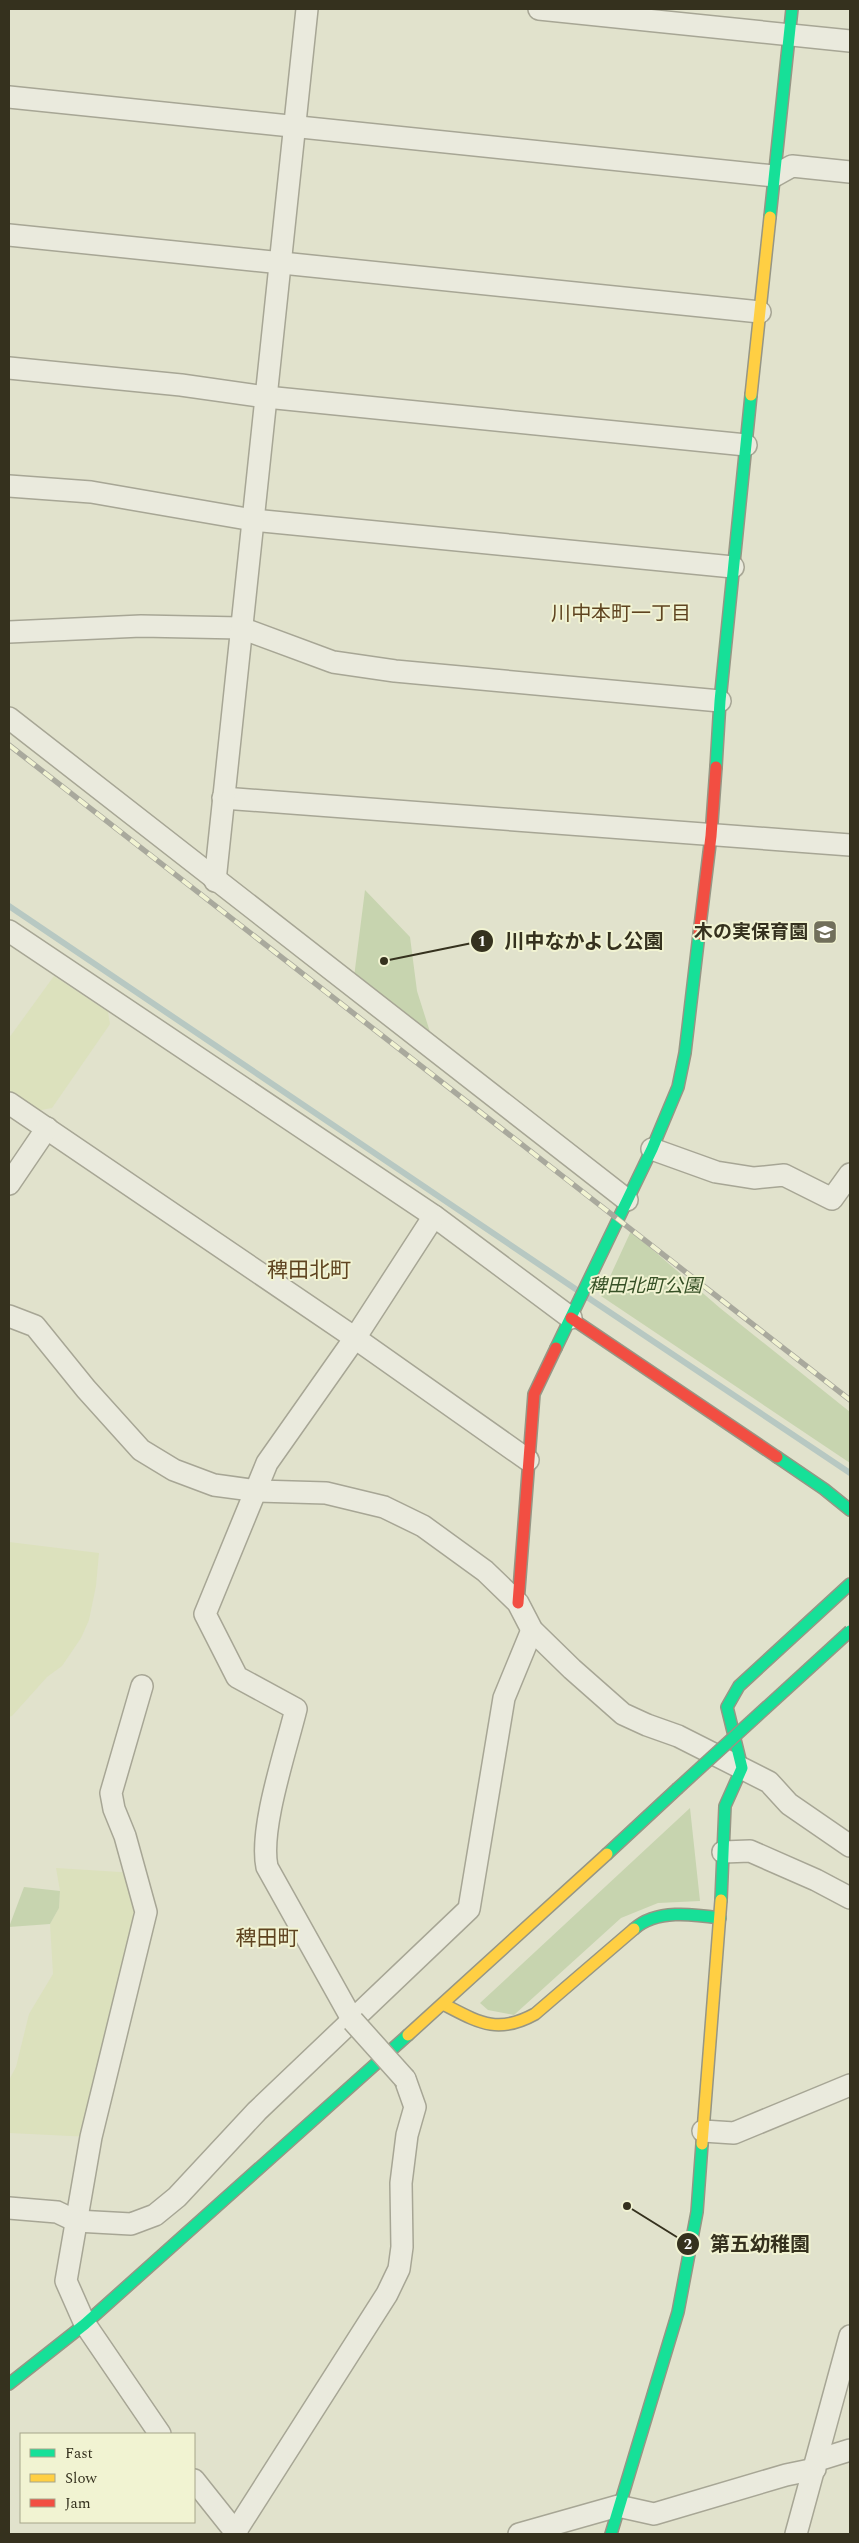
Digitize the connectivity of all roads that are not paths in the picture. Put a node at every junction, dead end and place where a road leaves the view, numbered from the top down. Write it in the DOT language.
graph roads {
  1 [pos="306,9"];
  2 [pos="539,9"];
  3 [pos="792,9"];
  4 [pos="790,35"];
  5 [pos="850,41"];
  6 [pos="9,97"];
  7 [pos="293,128"];
  8 [pos="850,172"];
  9 [pos="774,176"];
  10 [pos="9,235"];
  11 [pos="282,262"];
  12 [pos="760,312"];
  13 [pos="9,368"];
  14 [pos="266,397"];
  15 [pos="746,445"];
  16 [pos="9,486"];
  17 [pos="253,520"];
  18 [pos="733,568"];
  19 [pos="241,628"];
  20 [pos="9,632"];
  21 [pos="720,701"];
  22 [pos="9,718"];
  23 [pos="223,798"];
  24 [pos="711,836"];
  25 [pos="850,845"];
  26 [pos="215,881"];
  27 [pos="9,931"];
  28 [pos="9,1103"];
  29 [pos="48,1128"];
  30 [pos="652,1149"];
  31 [pos="850,1174"];
  32 [pos="9,1184"];
  33 [pos="627,1200"];
  34 [pos="434,1216"];
  35 [pos="574,1312"];
  36 [pos="9,1316"];
  37 [pos="355,1338"];
  38 [pos="528,1460"];
  39 [pos="258,1491"];
  40 [pos="850,1510"];
  41 [pos="850,1584"];
  42 [pos="518,1603"];
  43 [pos="532,1630"];
  44 [pos="850,1631"];
  45 [pos="142,1686"];
  46 [pos="742,1768"];
  47 [pos="850,1846"];
  48 [pos="723,1852"];
  49 [pos="850,1898"];
  50 [pos="720,1918"];
  51 [pos="443,2004"];
  52 [pos="353,2021"];
  53 [pos="850,2084"];
  54 [pos="703,2131"];
  55 [pos="9,2208"];
  56 [pos="76,2221"];
  57 [pos="86,2324"];
  58 [pos="850,2336"];
  59 [pos="9,2384"];
  60 [pos="159,2433"];
  61 [pos="850,2450"];
  62 [pos="817,2465"];
  63 [pos="195,2481"];
  64 [pos="618,2506"];
  65 [pos="235,2534"];
  66 [pos="519,2534"];
  67 [pos="611,2534"];
  68 [pos="796,2534"];
  1 -- 7 [label="street"];
  2 -- 4 [label="street"];
  3 -- 4 [label="street"];
  4 -- 5 [label="street"];
  4 -- 9 [label="street"];
  6 -- 7 [label="street"];
  7 -- 9 [label="street"];
  7 -- 11 [label="street"];
  8 -- 9 [label="street"];
  9 -- 12 [label="street"];
  10 -- 11 [label="street"];
  11 -- 12 [label="street"];
  11 -- 14 [label="street"];
  12 -- 15 [label="street"];
  13 -- 14 [label="street"];
  14 -- 15 [label="street"];
  14 -- 17 [label="street"];
  15 -- 18 [label="street"];
  16 -- 17 [label="street"];
  17 -- 18 [label="street"];
  17 -- 19 [label="street"];
  18 -- 21 [label="street"];
  19 -- 20 [label="street"];
  19 -- 21 [label="street"];
  19 -- 23 [label="street"];
  21 -- 24 [label="street"];
  22 -- 26 [label="street"];
  23 -- 24 [label="street"];
  23 -- 26 [label="street"];
  24 -- 25 [label="street"];
  24 -- 30 [label="street"];
  26 -- 33 [label="street"];
  27 -- 34 [label="street"];
  28 -- 29 [label="street"];
  29 -- 32 [label="street"];
  29 -- 37 [label="street"];
  30 -- 31 [label="street"];
  30 -- 33 [label="street"];
  33 -- 35 [label="street"];
  34 -- 35 [label="street"];
  34 -- 37 [label="street"];
  35 -- 38 [label="street"];
  35 -- 40 [label="street"];
  36 -- 39 [label="street"];
  37 -- 38 [label="street"];
  37 -- 39 [label="street"];
  38 -- 42 [label="street"];
  39 -- 42 [label="street"];
  39 -- 52 [label="street"];
  41 -- 46 [label="street"];
  42 -- 43 [label="street"];
  43 -- 46 [label="street"];
  43 -- 52 [label="street"];
  44 -- 51 [label="street, bridge"];
  45 -- 56 [label="street"];
  46 -- 47 [label="street"];
  46 -- 48 [label="street"];
  48 -- 49 [label="street"];
  48 -- 50 [label="street"];
  50 -- 51 [label="street"];
  50 -- 54 [label="street"];
  51 -- 57 [label="street"];
  52 -- 56 [label="street"];
  52 -- 65 [label="street, bridge"];
  53 -- 54 [label="street"];
  54 -- 64 [label="street"];
  55 -- 56 [label="street"];
  56 -- 57 [label="street"];
  57 -- 59 [label="street"];
  57 -- 60 [label="street"];
  58 -- 62 [label="street"];
  61 -- 62 [label="street"];
  62 -- 64 [label="street"];
  62 -- 68 [label="street"];
  63 -- 65 [label="street"];
  64 -- 66 [label="street"];
  64 -- 67 [label="street"];
}
